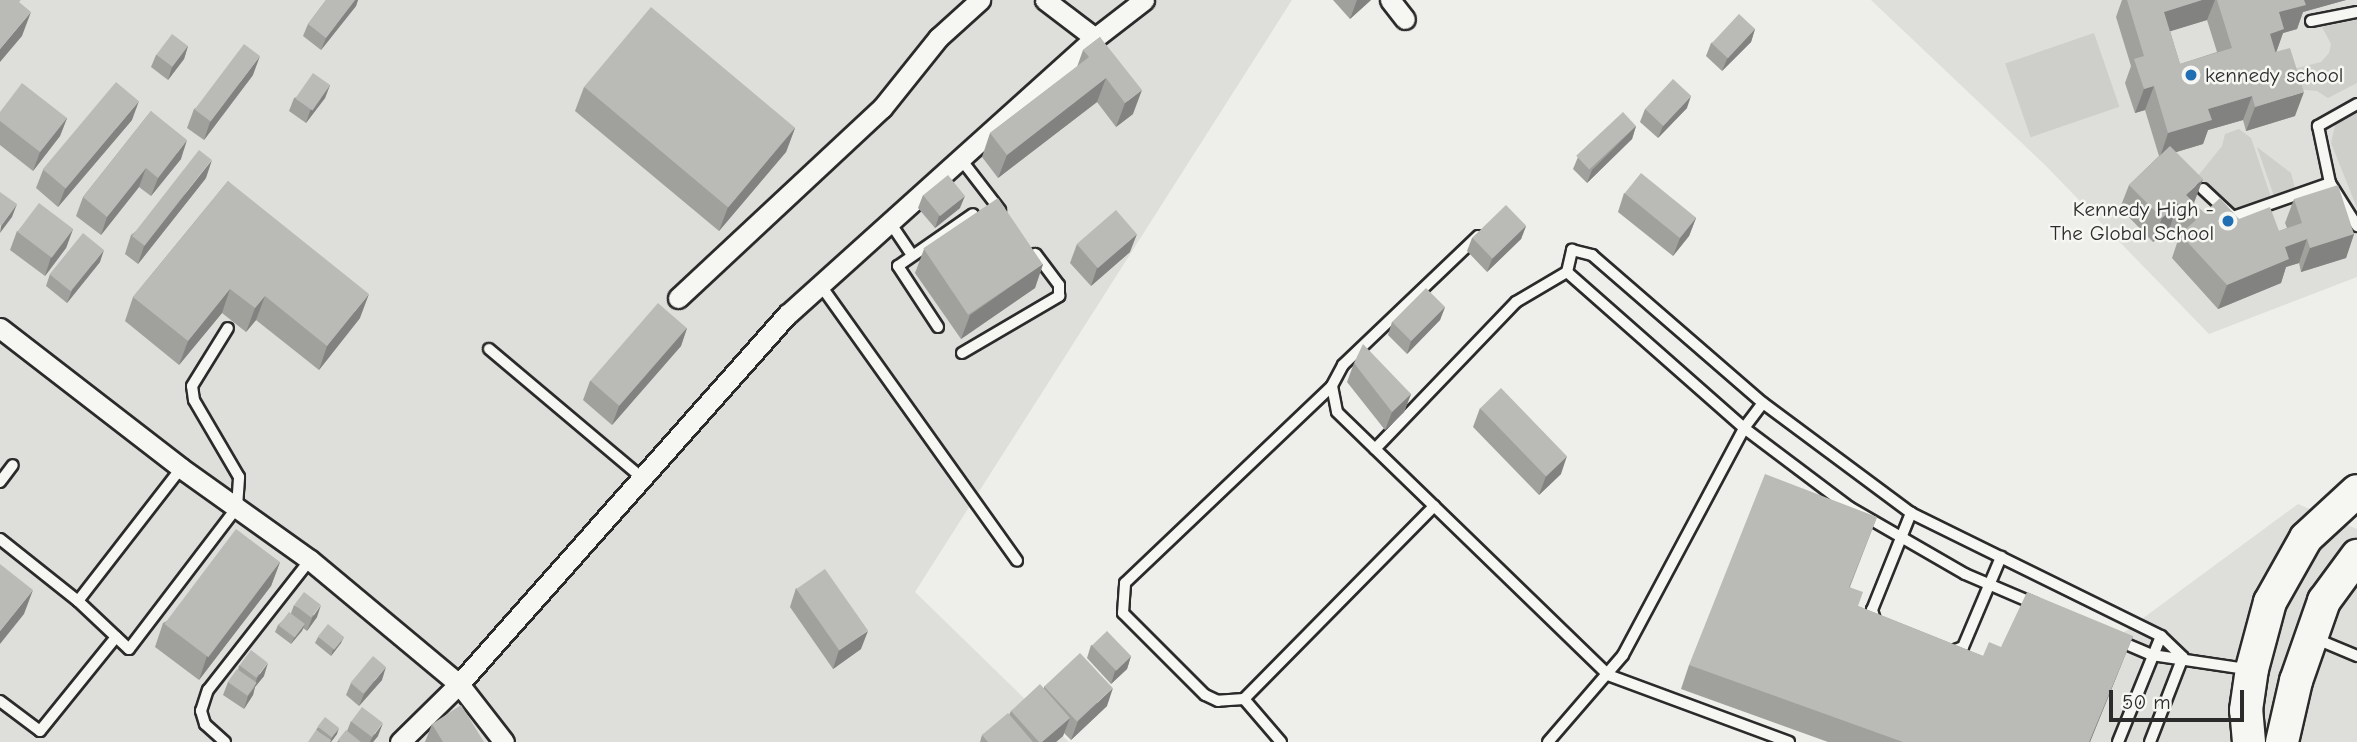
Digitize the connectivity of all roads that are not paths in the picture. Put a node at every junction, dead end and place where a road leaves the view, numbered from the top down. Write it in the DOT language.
graph roads {
  1 [pos="980,0"];
  2 [pos="1045,0"];
  3 [pos="1143,0"];
  4 [pos="1390,0"];
  5 [pos="2357,12"];
  6 [pos="1405,19"];
  7 [pos="2311,21"];
  8 [pos="1095,38"];
  9 [pos="2357,104"];
  10 [pos="960,158"];
  11 [pos="2330,183"];
  12 [pos="2203,189"];
  13 [pos="973,214"];
  14 [pos="889,221"];
  15 [pos="1492,223"];
  16 [pos="1012,224"];
  17 [pos="2357,226"];
  18 [pos="1028,244"];
  19 [pos="911,254"];
  20 [pos="1567,272"];
  21 [pos="819,283"];
  22 [pos="678,298"];
  23 [pos="938,327"];
  24 [pos="0,328"];
  25 [pos="228,328"];
  26 [pos="489,349"];
  27 [pos="962,354"];
  28 [pos="1332,386"];
  29 [pos="1763,403"];
  30 [pos="1744,428"];
  31 [pos="1375,449"];
  32 [pos="13,465"];
  33 [pos="181,468"];
  34 [pos="642,478"];
  35 [pos="0,482"];
  36 [pos="2357,491"];
  37 [pos="1434,506"];
  38 [pos="237,507"];
  39 [pos="1911,513"];
  40 [pos="2357,514"];
  41 [pos="2357,534"];
  42 [pos="1901,538"];
  43 [pos="0,539"];
  44 [pos="2357,556"];
  45 [pos="2001,557"];
  46 [pos="310,560"];
  47 [pos="1017,561"];
  48 [pos="1991,585"];
  49 [pos="78,601"];
  50 [pos="2053,612"];
  51 [pos="1889,631"];
  52 [pos="2102,633"];
  53 [pos="2161,636"];
  54 [pos="116,637"];
  55 [pos="1939,648"];
  56 [pos="2306,650"];
  57 [pos="2152,655"];
  58 [pos="2357,656"];
  59 [pos="2183,657"];
  60 [pos="2252,669"];
  61 [pos="1608,675"];
  62 [pos="458,684"];
  63 [pos="1244,699"];
  64 [pos="0,701"];
  65 [pos="225,742"];
  66 [pos="400,742"];
  67 [pos="504,742"];
  68 [pos="1281,742"];
  69 [pos="1548,742"];
  70 [pos="1789,742"];
  71 [pos="2118,742"];
  72 [pos="2150,742"];
  73 [pos="2249,742"];
  74 [pos="2282,742"];
  1 -- 22 [label="street"];
  2 -- 8 [label="street"];
  3 -- 8 [label="street"];
  4 -- 6 [label="street"];
  5 -- 7 [label="lane"];
  8 -- 10 [label="street"];
  9 -- 11 [label="lane"];
  10 -- 14 [label="street"];
  10 -- 16 [label="lane"];
  11 -- 12 [label="lane"];
  11 -- 17 [label="lane"];
  13 -- 19 [label="lane"];
  14 -- 19 [label="lane"];
  14 -- 21 [label="street"];
  15 -- 28 [label="lane"];
  18 -- 27 [label="lane"];
  19 -- 23 [label="lane"];
  20 -- 29 [label="lane"];
  20 -- 30 [label="lane"];
  20 -- 31 [label="lane"];
  21 -- 34 [label="street"];
  21 -- 47 [label="lane"];
  24 -- 33 [label="street"];
  25 -- 38 [label="lane"];
  26 -- 34 [label="lane"];
  28 -- 31 [label="lane"];
  28 -- 63 [label="lane"];
  29 -- 30 [label="lane"];
  29 -- 39 [label="lane"];
  30 -- 42 [label="lane"];
  30 -- 61 [label="lane"];
  31 -- 37 [label="lane"];
  32 -- 35 [label="lane"];
  33 -- 38 [label="street"];
  33 -- 49 [label="lane"];
  34 -- 62 [label="street"];
  36 -- 60 [label="main road"];
  37 -- 61 [label="lane"];
  37 -- 63 [label="lane"];
  38 -- 46 [label="street"];
  38 -- 54 [label="lane"];
  39 -- 42 [label="lane"];
  39 -- 45 [label="lane"];
  40 -- 73 [label="main road"];
  41 -- 56 [label="main road"];
  42 -- 48 [label="lane"];
  42 -- 51 [label="lane"];
  43 -- 49 [label="lane"];
  44 -- 56 [label="main road"];
  45 -- 48 [label="lane"];
  45 -- 53 [label="lane"];
  46 -- 62 [label="street"];
  46 -- 65 [label="lane"];
  48 -- 50 [label="lane"];
  48 -- 55 [label="lane"];
  49 -- 54 [label="lane"];
  52 -- 57 [label="lane"];
  53 -- 57 [label="lane"];
  53 -- 59 [label="lane"];
  54 -- 64 [label="lane"];
  56 -- 58 [label="lane"];
  56 -- 74 [label="main road"];
  57 -- 59 [label="lane"];
  57 -- 71 [label="lane"];
  59 -- 60 [label="lane"];
  59 -- 72 [label="lane"];
  60 -- 73 [label="main road"];
  61 -- 69 [label="lane"];
  61 -- 70 [label="lane"];
  62 -- 66 [label="street"];
  62 -- 67 [label="street"];
  63 -- 68 [label="lane"];
}
